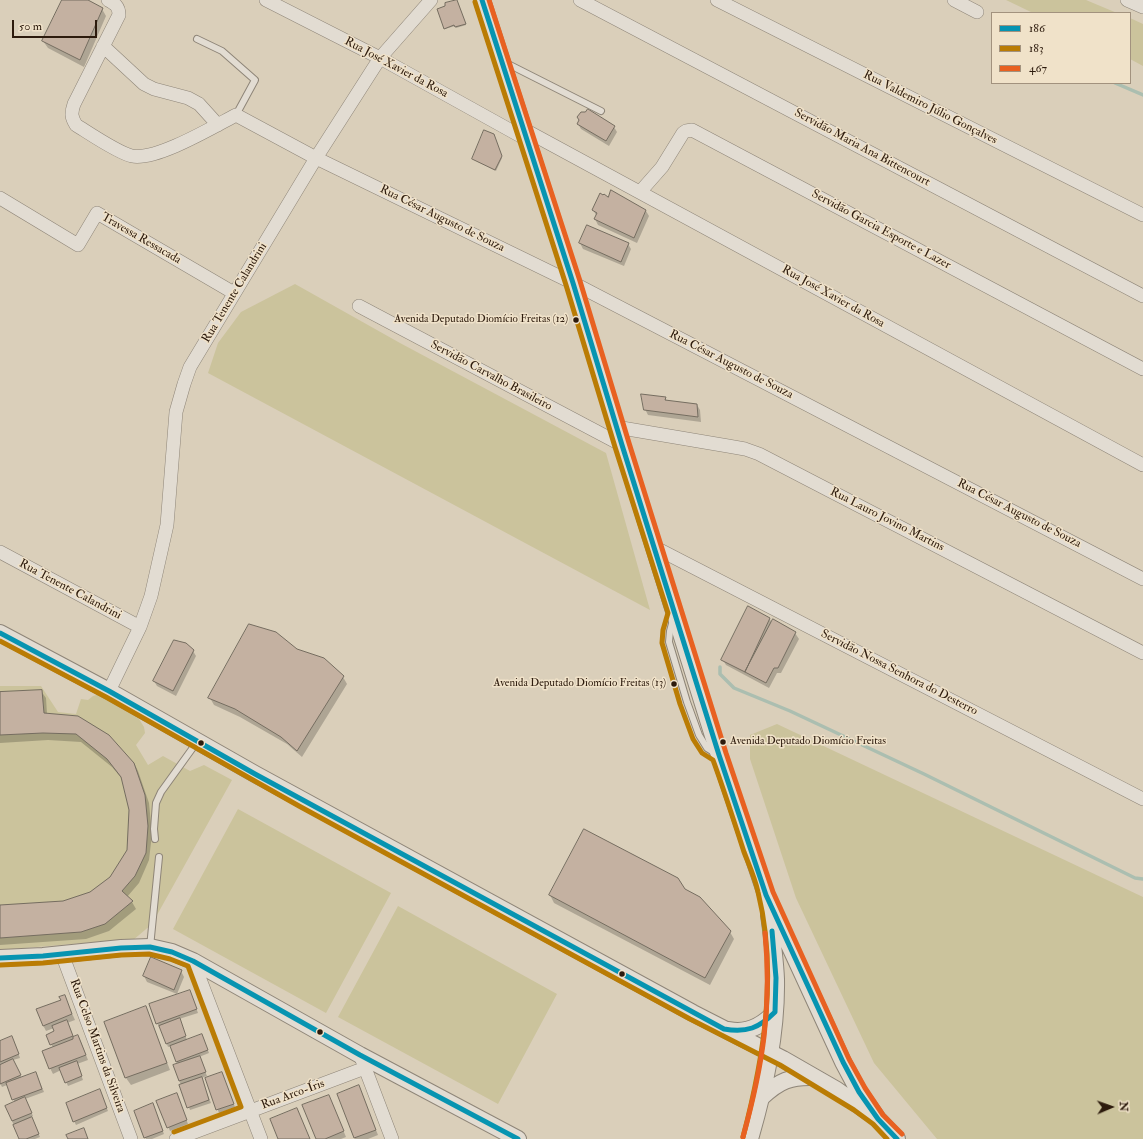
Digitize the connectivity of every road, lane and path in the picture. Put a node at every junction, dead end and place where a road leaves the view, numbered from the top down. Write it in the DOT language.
graph roads {
  1 [pos="108,0"];
  2 [pos="430,0"];
  3 [pos="482,0"];
  4 [pos="580,0"];
  5 [pos="717,0"];
  6 [pos="954,0"];
  7 [pos="1127,0"];
  8 [pos="270,1"];
  9 [pos="1143,7"];
  10 [pos="977,12"];
  11 [pos="197,39"];
  12 [pos="103,46"];
  13 [pos="380,58"];
  14 [pos="501,61"];
  15 [pos="601,111"];
  16 [pos="236,115"];
  17 [pos="218,125"];
  18 [pos="525,134"];
  19 [pos="316,158"];
  20 [pos="640,192"];
  21 [pos="0,198"];
  22 [pos="1143,215"];
  23 [pos="573,283"];
  24 [pos="234,293"];
  25 [pos="1143,296"];
  26 [pos="359,306"];
  27 [pos="1143,369"];
  28 [pos="616,427"];
  29 [pos="622,445"];
  30 [pos="1143,465"];
  31 [pos="654,547"];
  32 [pos="0,552"];
  33 [pos="1143,579"];
  34 [pos="140,627"];
  35 [pos="0,633"];
  36 [pos="1143,653"];
  37 [pos="109,690"];
  38 [pos="197,741"];
  39 [pos="1143,799"];
  40 [pos="155,840"];
  41 [pos="159,857"];
  42 [pos="766,895"];
  43 [pos="150,947"];
  44 [pos="62,954"];
  45 [pos="0,958"];
  46 [pos="193,962"];
  47 [pos="775,1012"];
  48 [pos="724,1029"];
  49 [pos="770,1052"];
  50 [pos="363,1061"];
  51 [pos="816,1078"];
  52 [pos="762,1096"];
  53 [pos="250,1111"];
  54 [pos="878,1119"];
  55 [pos="131,1139"];
  56 [pos="176,1139"];
  57 [pos="261,1139"];
  58 [pos="392,1139"];
  59 [pos="518,1139"];
  60 [pos="750,1139"];
  61 [pos="897,1139"];
  1 -- 12 [label="street"];
  2 -- 13 [label="street, Rua Tenente Calandrini"];
  3 -- 14 [label="street"];
  4 -- 25 [label="street, Servidão Maria Ana Bittencourt"];
  5 -- 22 [label="street, Rua Valdemiro Júlio Gonçalves"];
  6 -- 10 [label="street"];
  7 -- 9 [label="street"];
  8 -- 13 [label="street, Rua José Xavier da Rosa"];
  11 -- 16 [label="lane"];
  12 -- 17 [label="street"];
  12 -- 17 [label="street"];
  13 -- 18 [label="street, Rua José Xavier da Rosa"];
  13 -- 19 [label="street, Rua Tenente Calandrini"];
  14 -- 15 [label="lane"];
  14 -- 18 [label="street"];
  16 -- 17 [label="street"];
  16 -- 19 [label="street, Rua César Augusto de Souza"];
  18 -- 20 [label="street, Rua José Xavier da Rosa"];
  18 -- 23 [label="street"];
  19 -- 23 [label="street, Rua César Augusto de Souza"];
  19 -- 24 [label="street, Rua Tenente Calandrini"];
  20 -- 27 [label="street, Servidão Garcia Esporte e Lazer"];
  20 -- 30 [label="street, Rua José Xavier da Rosa"];
  21 -- 24 [label="street, Travessa Ressacada"];
  23 -- 28 [label="street"];
  23 -- 33 [label="street, Rua César Augusto de Souza"];
  24 -- 34 [label="street, Rua Tenente Calandrini"];
  26 -- 29 [label="street, Servidão Carvalho Brasileiro"];
  28 -- 29 [label="street"];
  28 -- 36 [label="street, Rua Lauro Jovino Martins"];
  29 -- 31 [label="street"];
  31 -- 39 [label="street, Servidão Nossa Senhora do Desterro"];
  31 -- 42 [label="street"];
  32 -- 34 [label="street, Rua Tenente Calandrini"];
  34 -- 37 [label="street, Rua Tenente Calandrini"];
  35 -- 37 [label="street"];
  37 -- 38 [label="street"];
  38 -- 40 [label="lane"];
  38 -- 48 [label="street"];
  41 -- 43 [label="lane"];
  42 -- 47 [label="street"];
  42 -- 54 [label="street"];
  43 -- 44 [label="street"];
  43 -- 46 [label="street"];
  44 -- 45 [label="street"];
  44 -- 55 [label="street, Rua Celso Martins da Silveira"];
  46 -- 50 [label="street"];
  46 -- 53 [label="street"];
  47 -- 48 [label="street"];
  47 -- 49 [label="street"];
  48 -- 49 [label="street"];
  49 -- 51 [label="street"];
  49 -- 52 [label="street"];
  50 -- 53 [label="street, Rua Arco-Íris"];
  50 -- 58 [label="street"];
  50 -- 59 [label="street"];
  51 -- 52 [label="street"];
  51 -- 54 [label="street"];
  52 -- 60 [label="street"];
  53 -- 56 [label="street, Rua Arco-Íris"];
  53 -- 57 [label="street"];
  54 -- 61 [label="street"];
}
